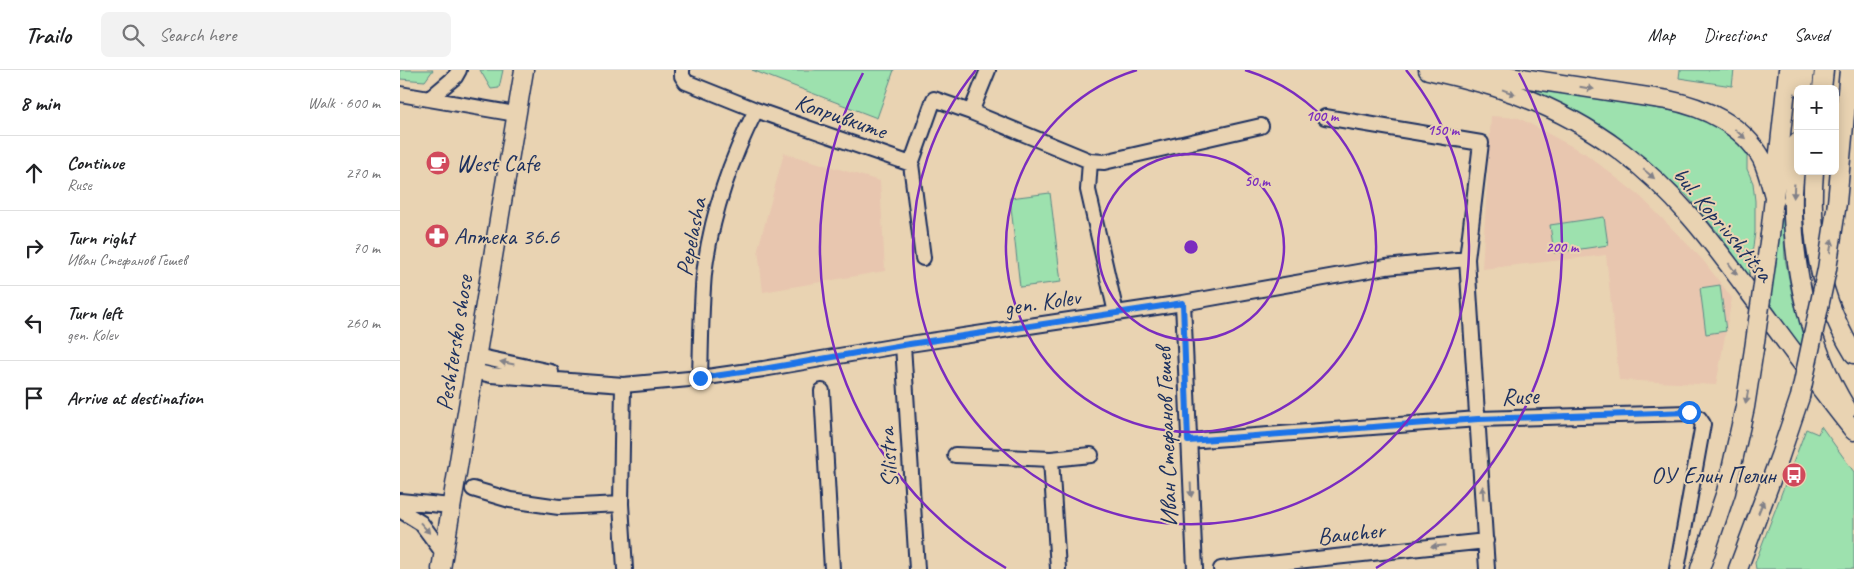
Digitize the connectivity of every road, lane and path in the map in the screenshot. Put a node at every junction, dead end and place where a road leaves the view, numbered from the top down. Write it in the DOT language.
graph roads {
  1 [pos="460,70"];
  2 [pos="524,70"];
  3 [pos="682,70"];
  4 [pos="988,70"];
  5 [pos="1428,70"];
  6 [pos="1470,70"];
  7 [pos="1788,70"];
  8 [pos="1805,70"];
  9 [pos="1824,70"];
  10 [pos="1850,70"];
  11 [pos="1803,85"];
  12 [pos="1822,85"];
  13 [pos="400,94"];
  14 [pos="429,99"];
  15 [pos="756,110"];
  16 [pos="1846,110"];
  17 [pos="971,112"];
  18 [pos="516,114"];
  19 [pos="1325,117"];
  20 [pos="1261,126"];
  21 [pos="1854,137"];
  22 [pos="1090,161"];
  23 [pos="911,164"];
  24 [pos="1854,174"];
  25 [pos="1795,175"];
  26 [pos="1814,175"];
  27 [pos="1838,198"];
  28 [pos="1775,200"];
  29 [pos="923,258"];
  30 [pos="1467,259"];
  31 [pos="1183,303"];
  32 [pos="1116,314"];
  33 [pos="903,345"];
  34 [pos="1854,354"];
  35 [pos="475,363"];
  36 [pos="700,378"];
  37 [pos="623,385"];
  38 [pos="822,391"];
  39 [pos="1478,419"];
  40 [pos="1854,421"];
  41 [pos="1854,431"];
  42 [pos="1188,441"];
  43 [pos="955,455"];
  44 [pos="1091,456"];
  45 [pos="1051,459"];
  46 [pos="473,489"];
  47 [pos="400,501"];
  48 [pos="621,504"];
  49 [pos="451,506"];
  50 [pos="400,510"];
  51 [pos="1752,529"];
  52 [pos="1486,541"];
  53 [pos="442,562"];
  54 [pos="625,569"];
  55 [pos="832,569"];
  56 [pos="917,569"];
  57 [pos="1058,569"];
  58 [pos="1195,569"];
  59 [pos="1221,569"];
  60 [pos="1487,569"];
  61 [pos="1677,569"];
  62 [pos="1700,569"];
  63 [pos="1738,569"];
  64 [pos="1748,569"];
  1 -- 14 [label="street"];
  2 -- 18 [label="main road, Peshtersko shose"];
  3 -- 15 [label="street, Копривките"];
  4 -- 17 [label="street"];
  5 -- 41 [label="main road, bul. Koprivshtitsa, one-way"];
  6 -- 28 [label="main road, one-way"];
  7 -- 28 [label="main road"];
  8 -- 11 [label="main road"];
  9 -- 12 [label="main road"];
  10 -- 16 [label="main road"];
  13 -- 14 [label="street"];
  14 -- 18 [label="street"];
  15 -- 23 [label="street, Копривките"];
  15 -- 36 [label="street, Pepelasha"];
  16 -- 21 [label="main road"];
  16 -- 27 [label="main road"];
  17 -- 22 [label="street"];
  17 -- 23 [label="street, Копривките"];
  18 -- 35 [label="main road, Peshtersko shose"];
  19 -- 30 [label="street"];
  20 -- 22 [label="street"];
  22 -- 32 [label="street"];
  23 -- 29 [label="street, Копривките"];
  24 -- 27 [label="main road"];
  25 -- 40 [label="main road, one-way"];
  26 -- 34 [label="main road"];
  51 -- 27 [label="main road, one-way, bridge"];
  28 -- 62 [label="main road, one-way, bridge"];
  30 -- 31 [label="street, gen. Kolev"];
  30 -- 39 [label="street"];
  31 -- 32 [label="street, gen. Kolev"];
  31 -- 42 [label="street, Иван Стефанов Гешев"];
  32 -- 33 [label="street, gen. Kolev"];
  33 -- 36 [label="street, gen. Kolev"];
  33 -- 56 [label="street, Silistra"];
  35 -- 37 [label="street, gen. Kolev"];
  35 -- 49 [label="main road, Peshtersko shose"];
  36 -- 37 [label="street, gen. Kolev"];
  37 -- 48 [label="street"];
  38 -- 55 [label="street"];
  39 -- 42 [label="street, Ruse"];
  52 -- 39 [label="street, one-way"];
  39 -- 61 [label="street, Ruse"];
  42 -- 58 [label="street, Иван Стефанов Гешев, one-way"];
  43 -- 45 [label="street"];
  44 -- 45 [label="street"];
  45 -- 57 [label="street"];
  46 -- 48 [label="street"];
  47 -- 49 [label="street"];
  48 -- 54 [label="street"];
  49 -- 53 [label="main road, Peshtersko shose"];
  50 -- 53 [label="street, one-way"];
  51 -- 63 [label="main road"];
  51 -- 64 [label="main road"];
  52 -- 59 [label="street, Baucher, one-way"];
  52 -- 60 [label="street"];
}
